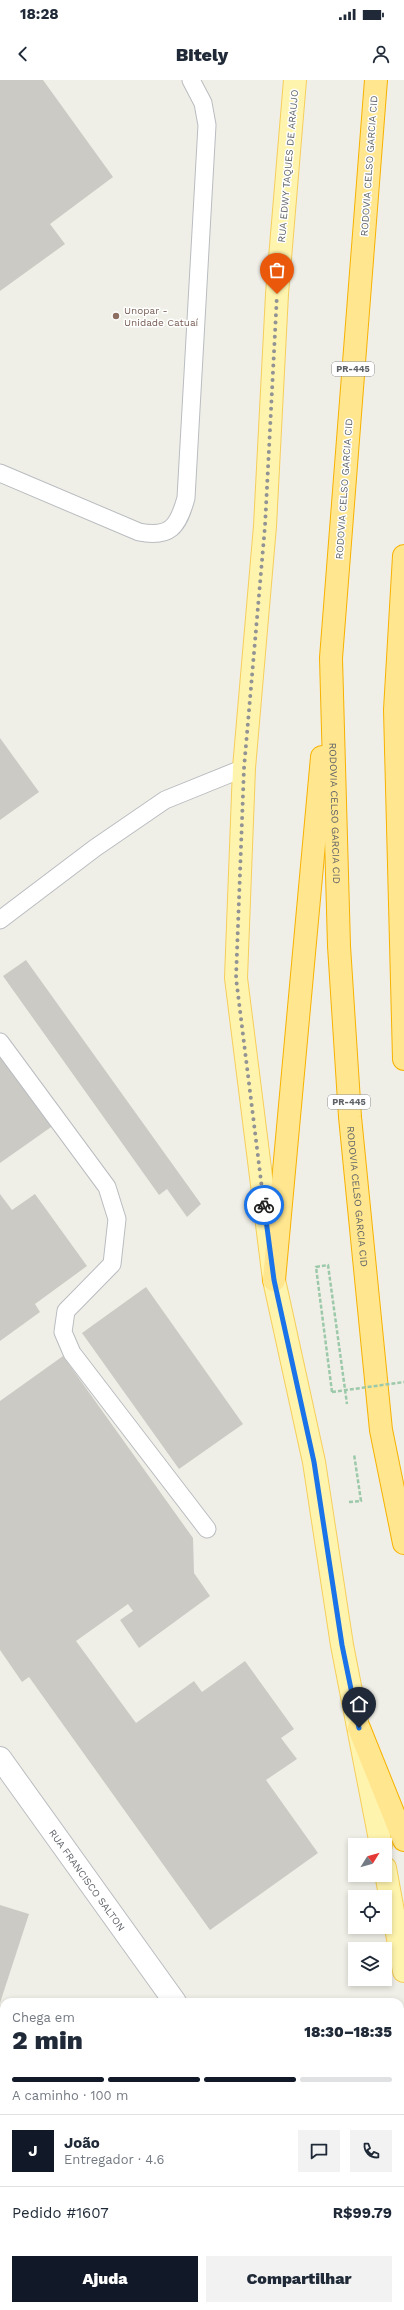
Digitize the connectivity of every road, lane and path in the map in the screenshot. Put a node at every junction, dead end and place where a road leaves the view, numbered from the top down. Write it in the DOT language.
graph roads {
  1 [pos="190,80"];
  2 [pos="295,80"];
  3 [pos="376,80"];
  4 [pos="0,473"];
  5 [pos="404,556"];
  6 [pos="331,658"];
  7 [pos="404,736"];
  8 [pos="398,766"];
  9 [pos="244,768"];
  10 [pos="0,920"];
  11 [pos="0,1042"];
  12 [pos="404,1059"];
  13 [pos="274,1280"];
  14 [pos="404,1382"];
  15 [pos="348,1407"];
  16 [pos="353,1446"];
  17 [pos="347,1503"];
  18 [pos="207,1529"];
  19 [pos="404,1543"];
  20 [pos="359,1728"];
  21 [pos="0,1758"];
  22 [pos="380,1838"];
  23 [pos="404,1840"];
  24 [pos="388,1882"];
  25 [pos="404,1971"];
  26 [pos="172,1998"];
  1 -- 4 [label="lane"];
  2 -- 9 [label="main road, RUA EDWY TAQUES DE ARAUJO"];
  3 -- 6 [label="highway, RODOVIA CELSO GARCIA CID / PR-445"];
  5 -- 8 [label="highway"];
  6 -- 13 [label="highway"];
  6 -- 19 [label="highway, RODOVIA CELSO GARCIA CID / PR-445"];
  7 -- 8 [label="highway"];
  8 -- 12 [label="highway"];
  9 -- 10 [label="lane"];
  9 -- 13 [label="main road, RUA EDWY TAQUES DE ARAUJO"];
  11 -- 18 [label="lane"];
  13 -- 20 [label="main road, RUA EDWY TAQUES DE ARAUJO"];
  14 -- 15 [label="path, bridge"];
  16 -- 17 [label="path"];
  20 -- 22 [label="main road, RUA EDWY TAQUES DE ARAUJO"];
  20 -- 23 [label="highway"];
  21 -- 26 [label="street, RUA FRANCISCO SALTON"];
  24 -- 25 [label="main road"];
}
